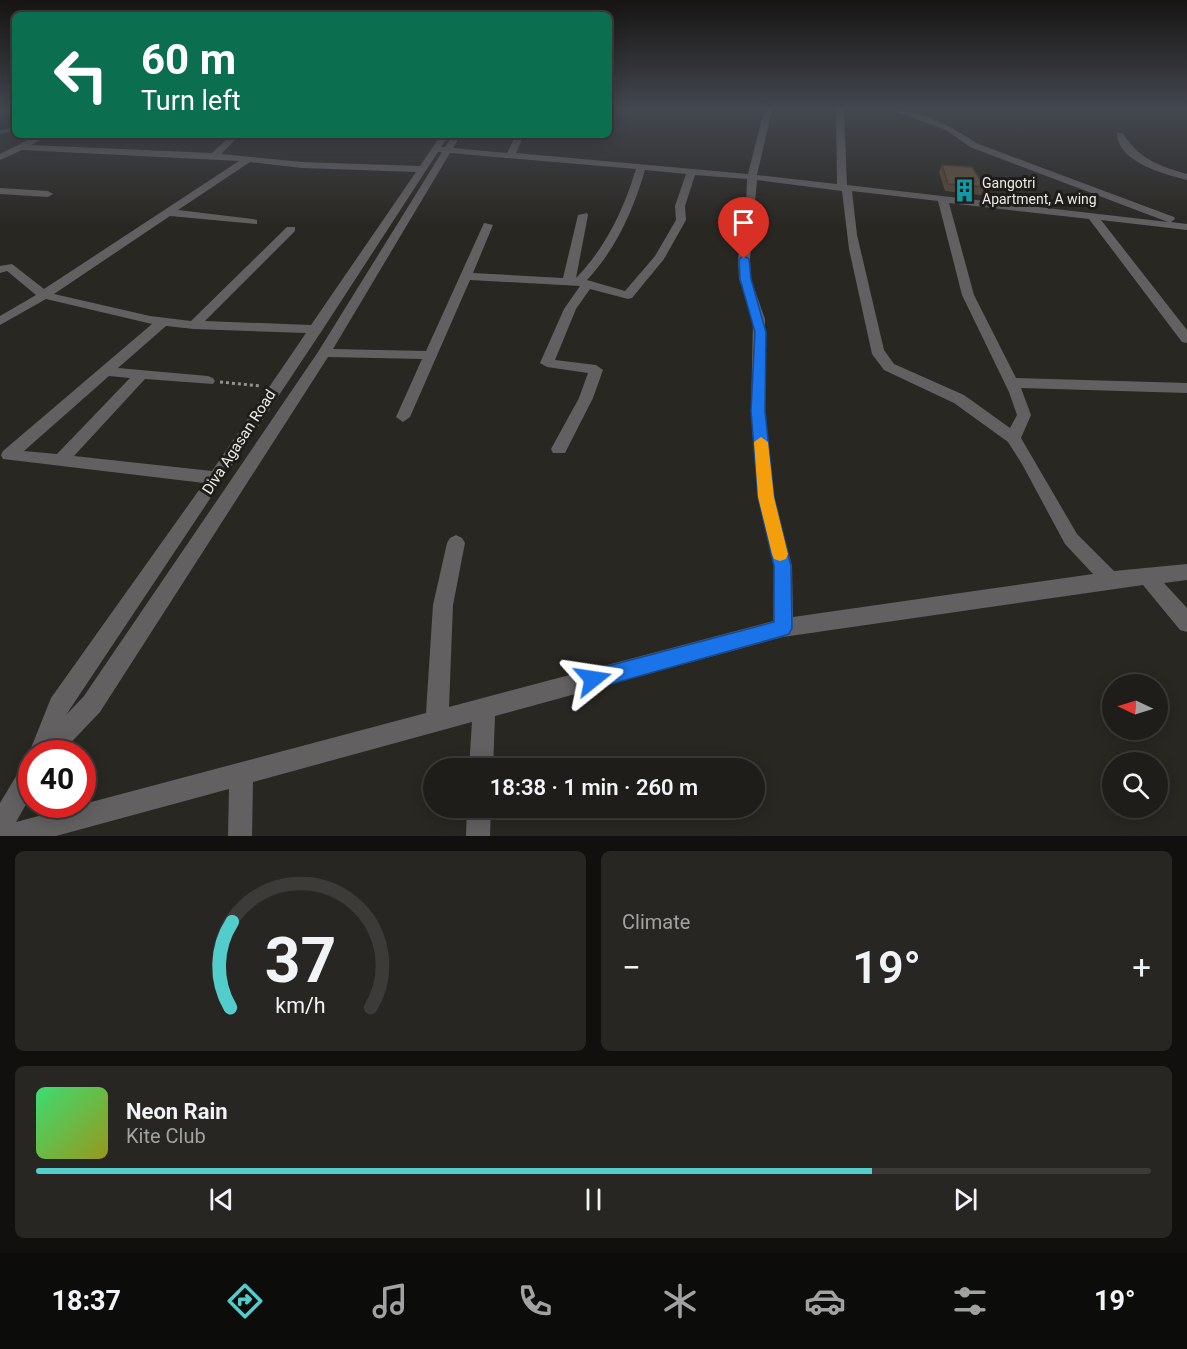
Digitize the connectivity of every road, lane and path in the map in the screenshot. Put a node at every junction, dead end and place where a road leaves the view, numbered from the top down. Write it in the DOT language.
graph roads {
  1 [pos="17,149"];
  2 [pos="54,149"];
  3 [pos="222,149"];
  4 [pos="438,149"];
  5 [pos="440,149"];
  6 [pos="477,149"];
  7 [pos="513,149"];
  8 [pos="759,149"];
  9 [pos="842,149"];
  10 [pos="984,149"];
  11 [pos="1129,149"];
  12 [pos="511,154"];
  13 [pos="214,156"];
  14 [pos="0,157"];
  15 [pos="247,160"];
  16 [pos="641,168"];
  17 [pos="420,169"];
  18 [pos="691,170"];
  19 [pos="752,177"];
  20 [pos="1187,177"];
  21 [pos="844,188"];
  22 [pos="0,191"];
  23 [pos="48,194"];
  24 [pos="943,200"];
  25 [pos="166,212"];
  26 [pos="583,214"];
  27 [pos="1093,217"];
  28 [pos="253,222"];
  29 [pos="488,225"];
  30 [pos="1187,226"];
  31 [pos="291,229"];
  32 [pos="0,270"];
  33 [pos="467,276"];
  34 [pos="578,283"];
  35 [pos="44,295"];
  36 [pos="0,321"];
  37 [pos="162,322"];
  38 [pos="194,325"];
  39 [pos="317,329"];
  40 [pos="1187,339"];
  41 [pos="324,352"];
  42 [pos="430,355"];
  43 [pos="105,371"];
  44 [pos="141,375"];
  45 [pos="208,381"];
  46 [pos="1012,383"];
  47 [pos="275,388"];
  48 [pos="1187,388"];
  49 [pos="403,417"];
  50 [pos="1013,438"];
  51 [pos="559,449"];
  52 [pos="60,460"];
  53 [pos="216,478"];
  54 [pos="456,543"];
  55 [pos="1187,572"];
  56 [pos="1148,577"];
  57 [pos="1110,580"];
  58 [pos="1187,622"];
  59 [pos="783,628"];
  60 [pos="484,708"];
  61 [pos="437,721"];
  62 [pos="45,740"];
  63 [pos="58,740"];
  64 [pos="482,758"];
  65 [pos="241,774"];
  66 [pos="18,795"];
  67 [pos="479,818"];
  68 [pos="0,826"];
  69 [pos="11,836"];
  70 [pos="240,836"];
  71 [pos="478,836"];
  1 -- 14 [label="street"];
  2 -- 13 [label="street"];
  3 -- 13 [label="street"];
  4 -- 17 [label="street, Diva Agasan Road"];
  5 -- 41 [label="street"];
  6 -- 12 [label="street"];
  7 -- 12 [label="street"];
  8 -- 19 [label="street"];
  9 -- 21 [label="street"];
  10 -- 30 [label="street"];
  11 -- 20 [label="street"];
  12 -- 16 [label="street"];
  13 -- 15 [label="street"];
  15 -- 17 [label="street"];
  15 -- 25 [label="street"];
  16 -- 18 [label="street"];
  16 -- 34 [label="street"];
  17 -- 39 [label="street, Diva Agasan Road"];
  18 -- 19 [label="street"];
  18 -- 34 [label="street"];
  19 -- 21 [label="street"];
  19 -- 59 [label="street"];
  21 -- 24 [label="street"];
  21 -- 50 [label="street"];
  22 -- 23 [label="street"];
  24 -- 27 [label="street"];
  24 -- 46 [label="street"];
  25 -- 28 [label="street"];
  25 -- 35 [label="street"];
  26 -- 34 [label="street"];
  27 -- 30 [label="street"];
  27 -- 40 [label="street"];
  29 -- 33 [label="street"];
  31 -- 38 [label="street"];
  32 -- 35 [label="street"];
  33 -- 34 [label="street"];
  33 -- 42 [label="street"];
  34 -- 51 [label="street"];
  35 -- 36 [label="street"];
  35 -- 37 [label="street"];
  37 -- 38 [label="street"];
  37 -- 43 [label="street"];
  38 -- 39 [label="street"];
  39 -- 47 [label="street, Diva Agasan Road"];
  41 -- 42 [label="street"];
  41 -- 63 [label="street"];
  42 -- 49 [label="street"];
  43 -- 44 [label="street"];
  43 -- 52 [label="street"];
  44 -- 45 [label="street"];
  44 -- 52 [label="street"];
  45 -- 47 [label="path"];
  46 -- 48 [label="street"];
  46 -- 50 [label="street"];
  47 -- 53 [label="street, Diva Agasan Road"];
  50 -- 57 [label="street"];
  52 -- 53 [label="street"];
  53 -- 62 [label="street, Diva Agasan Road"];
  54 -- 61 [label="street"];
  55 -- 56 [label="street"];
  56 -- 57 [label="street"];
  56 -- 58 [label="street"];
  57 -- 59 [label="street"];
  59 -- 60 [label="street"];
  60 -- 61 [label="street"];
  60 -- 64 [label="street"];
  61 -- 65 [label="street"];
  65 -- 69 [label="street"];
  65 -- 70 [label="street"];
  66 -- 68 [label="street"];
  67 -- 71 [label="street"];
}
